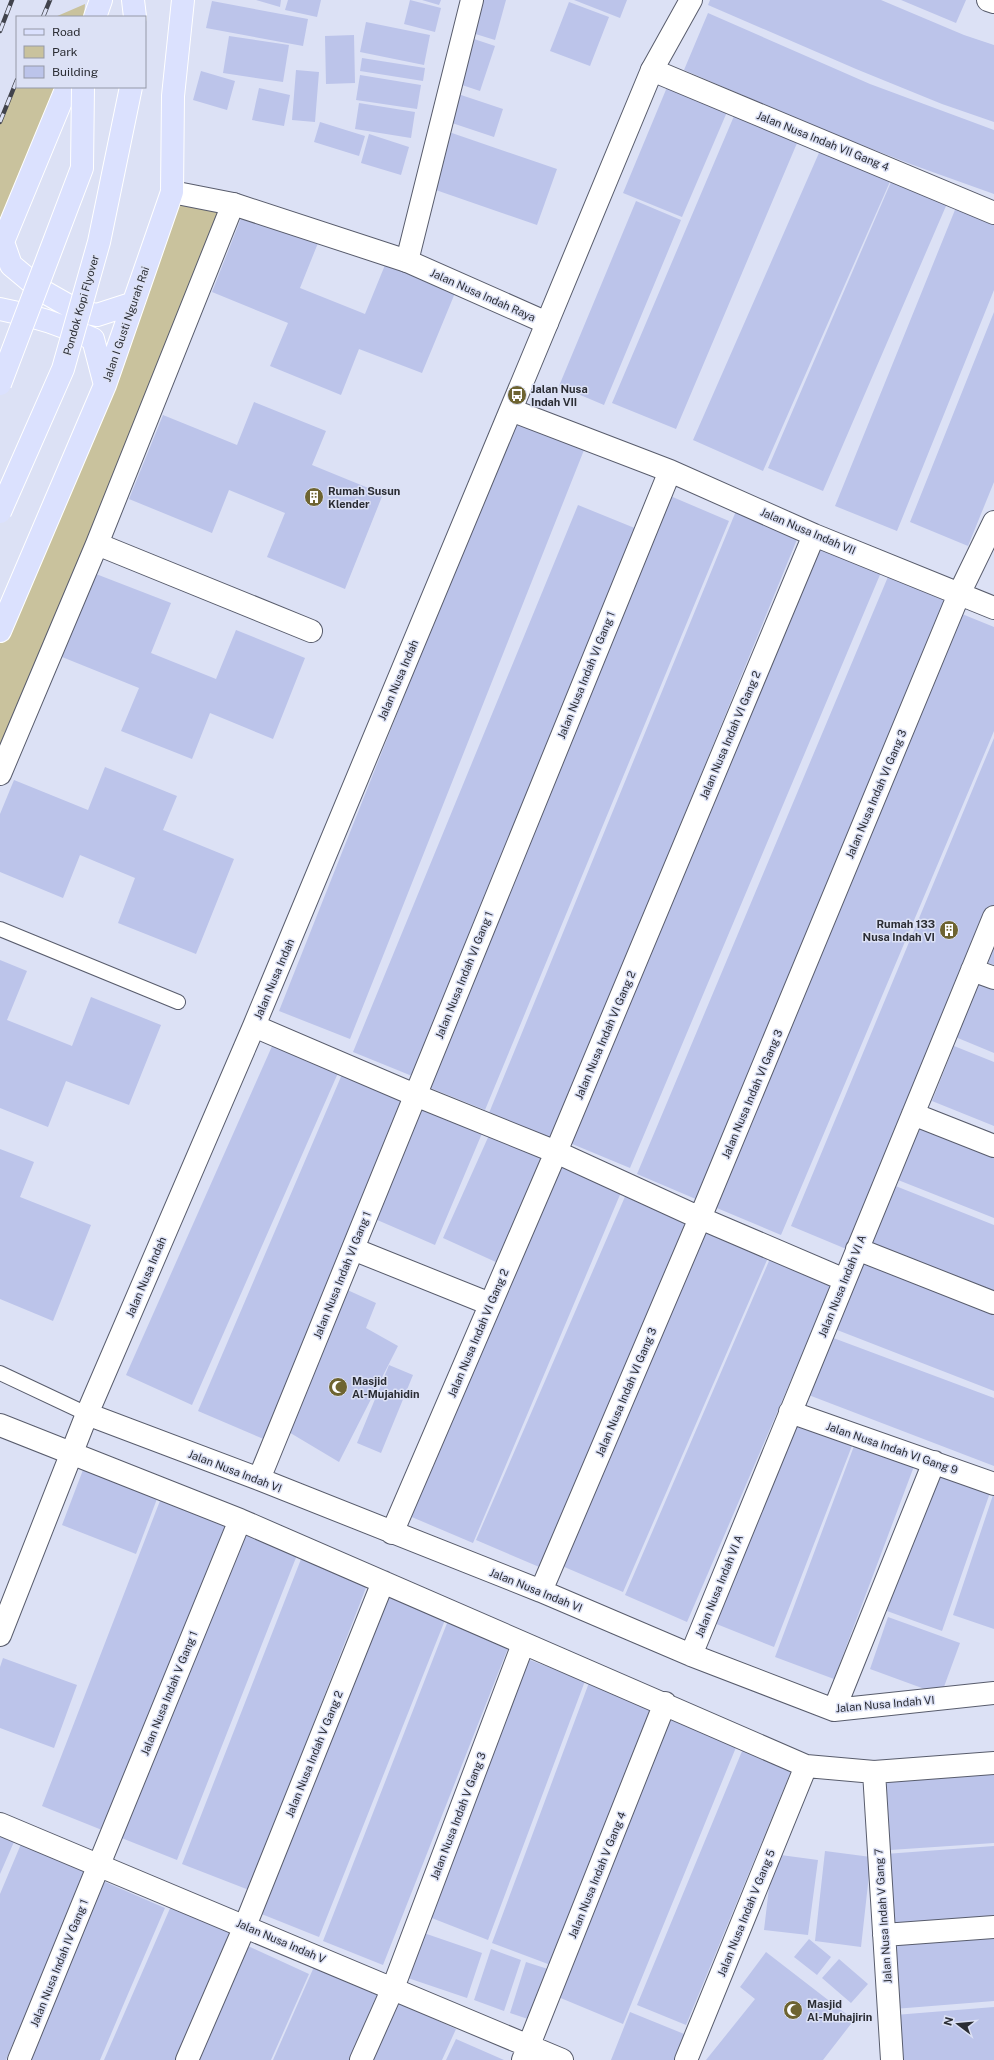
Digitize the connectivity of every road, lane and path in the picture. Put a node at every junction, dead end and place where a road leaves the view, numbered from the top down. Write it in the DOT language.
graph roads {
  1 [pos="85,0"];
  2 [pos="101,0"];
  3 [pos="132,0"];
  4 [pos="183,0"];
  5 [pos="472,0"];
  6 [pos="691,0"];
  7 [pos="988,0"];
  8 [pos="994,2"];
  9 [pos="85,16"];
  10 [pos="95,16"];
  11 [pos="135,16"];
  12 [pos="652,70"];
  13 [pos="68,88"];
  14 [pos="84,88"];
  15 [pos="131,88"];
  16 [pos="172,192"];
  17 [pos="234,204"];
  18 [pos="994,213"];
  19 [pos="2,245"];
  20 [pos="407,261"];
  21 [pos="132,304"];
  22 [pos="0,309"];
  23 [pos="547,323"];
  24 [pos="0,384"];
  25 [pos="105,385"];
  26 [pos="511,410"];
  27 [pos="670,471"];
  28 [pos="0,512"];
  29 [pos="994,522"];
  30 [pos="814,535"];
  31 [pos="97,544"];
  32 [pos="959,594"];
  33 [pos="994,608"];
  34 [pos="0,631"];
  35 [pos="311,631"];
  36 [pos="0,774"];
  37 [pos="994,917"];
  38 [pos="0,929"];
  39 [pos="972,970"];
  40 [pos="994,978"];
  41 [pos="178,1002"];
  42 [pos="254,1026"];
  43 [pos="415,1095"];
  44 [pos="913,1114"];
  45 [pos="994,1146"];
  46 [pos="556,1152"];
  47 [pos="700,1218"];
  48 [pos="353,1249"];
  49 [pos="858,1249"];
  50 [pos="845,1280"];
  51 [pos="994,1303"];
  52 [pos="490,1304"];
  53 [pos="0,1373"];
  54 [pos="790,1412"];
  55 [pos="86,1418"];
  56 [pos="0,1425"];
  57 [pos="73,1451"];
  58 [pos="934,1462"];
  59 [pos="259,1479"];
  60 [pos="994,1484"];
  61 [pos="240,1520"];
  62 [pos="392,1533"];
  63 [pos="383,1582"];
  64 [pos="541,1591"];
  65 [pos="1,1631"];
  66 [pos="523,1644"];
  67 [pos="691,1655"];
  68 [pos="994,1693"];
  69 [pos="665,1703"];
  70 [pos="834,1710"];
  71 [pos="994,1763"];
  72 [pos="806,1766"];
  73 [pos="874,1772"];
  74 [pos="0,1824"];
  75 [pos="99,1867"];
  76 [pos="245,1926"];
  77 [pos="994,1927"];
  78 [pos="884,1936"];
  79 [pos="393,1988"];
  80 [pos="526,2054"];
  81 [pos="19,2060"];
  82 [pos="187,2060"];
  83 [pos="361,2060"];
  84 [pos="562,2060"];
  85 [pos="686,2060"];
  86 [pos="892,2060"];
  1 -- 9 [label="main road"];
  2 -- 10 [label="main road"];
  3 -- 11 [label="main road"];
  4 -- 16 [label="main road, Jalan I Gusti Ngurah Rai"];
  5 -- 20 [label="street"];
  6 -- 12 [label="street, Jalan Nusa Indah Raya"];
  7 -- 8 [label="street"];
  12 -- 18 [label="street, Jalan Nusa Indah VII Gang 4"];
  12 -- 23 [label="street, Jalan Nusa Indah Raya"];
  13 -- 19 [label="main road"];
  14 -- 24 [label="main road, bridge"];
  15 -- 28 [label="main road, Pondok Kopi Flyover, bridge"];
  16 -- 17 [label="street, Jalan Nusa Indah Raya"];
  16 -- 21 [label="main road, Jalan I Gusti Ngurah Rai"];
  17 -- 20 [label="street, Jalan Nusa Indah Raya"];
  17 -- 31 [label="street"];
  19 -- 21 [label="main road"];
  20 -- 23 [label="street, Jalan Nusa Indah Raya"];
  21 -- 25 [label="main road, Jalan I Gusti Ngurah Rai"];
  22 -- 25 [label="main road"];
  23 -- 26 [label="street, Jalan Nusa Indah"];
  25 -- 34 [label="main road, Jalan I Gusti Ngurah Rai"];
  26 -- 27 [label="street, Jalan Nusa Indah VII"];
  26 -- 42 [label="street, Jalan Nusa Indah"];
  27 -- 30 [label="street, Jalan Nusa Indah VII"];
  27 -- 43 [label="street, Jalan Nusa Indah VI Gang 1"];
  29 -- 32 [label="street, Jalan Nusa Indah VI Gang 3"];
  30 -- 32 [label="street, Jalan Nusa Indah VII"];
  30 -- 46 [label="street, Jalan Nusa Indah VI Gang 2"];
  31 -- 35 [label="street"];
  31 -- 36 [label="street"];
  32 -- 33 [label="street, Jalan Nusa Indah VII"];
  32 -- 47 [label="street, Jalan Nusa Indah VI Gang 3"];
  37 -- 39 [label="street, Jalan Nusa Indah VI A"];
  38 -- 41 [label="lane"];
  39 -- 40 [label="street"];
  39 -- 44 [label="street, Jalan Nusa Indah VI A"];
  42 -- 43 [label="street"];
  42 -- 55 [label="street, Jalan Nusa Indah"];
  43 -- 46 [label="street"];
  43 -- 48 [label="street, Jalan Nusa Indah VI Gang 1"];
  44 -- 45 [label="street"];
  44 -- 49 [label="street, Jalan Nusa Indah VI A"];
  46 -- 47 [label="street"];
  46 -- 52 [label="street, Jalan Nusa Indah VI Gang 2"];
  47 -- 50 [label="street"];
  47 -- 64 [label="street, Jalan Nusa Indah VI Gang 3"];
  48 -- 52 [label="street"];
  48 -- 59 [label="street, Jalan Nusa Indah VI Gang 1"];
  49 -- 50 [label="street, Jalan Nusa Indah VI A"];
  49 -- 51 [label="street"];
  50 -- 54 [label="street, Jalan Nusa Indah VI A"];
  52 -- 62 [label="street, Jalan Nusa Indah VI Gang 2"];
  53 -- 55 [label="lane"];
  54 -- 58 [label="street, Jalan Nusa Indah VI Gang 9"];
  54 -- 67 [label="street, Jalan Nusa Indah VI A"];
  55 -- 57 [label="street, Jalan Nusa Indah"];
  55 -- 59 [label="street, Jalan Nusa Indah VI"];
  56 -- 57 [label="street"];
  57 -- 61 [label="street"];
  57 -- 65 [label="street, Jalan Nusa Indah"];
  58 -- 60 [label="street, Jalan Nusa Indah VI Gang 9"];
  58 -- 70 [label="street"];
  59 -- 62 [label="street, Jalan Nusa Indah VI"];
  61 -- 63 [label="street"];
  61 -- 75 [label="street, Jalan Nusa Indah V Gang 1"];
  62 -- 64 [label="street, Jalan Nusa Indah VI"];
  63 -- 66 [label="street"];
  63 -- 76 [label="street, Jalan Nusa Indah V Gang 2"];
  64 -- 67 [label="street, Jalan Nusa Indah VI"];
  66 -- 69 [label="street"];
  66 -- 79 [label="street, Jalan Nusa Indah V Gang 3"];
  67 -- 70 [label="street, Jalan Nusa Indah VI"];
  68 -- 70 [label="street, Jalan Nusa Indah VI"];
  69 -- 72 [label="street"];
  69 -- 80 [label="street, Jalan Nusa Indah V Gang 4"];
  71 -- 73 [label="street"];
  72 -- 73 [label="street"];
  72 -- 85 [label="street, Jalan Nusa Indah V Gang 5"];
  73 -- 78 [label="street, Jalan Nusa Indah V Gang 7"];
  74 -- 75 [label="street, Jalan Nusa Indah V"];
  75 -- 76 [label="street, Jalan Nusa Indah V"];
  75 -- 81 [label="street, Jalan Nusa Indah IV Gang 1"];
  76 -- 79 [label="street, Jalan Nusa Indah V"];
  76 -- 82 [label="street, Jalan Nusa Indah V Gang 2"];
  77 -- 78 [label="street"];
  78 -- 86 [label="street, Jalan Nusa Indah V Gang 7"];
  79 -- 80 [label="street, Jalan Nusa Indah V"];
  79 -- 83 [label="street, Jalan Nusa Indah V Gang 3"];
  80 -- 84 [label="street, Jalan Nusa Indah V"];
}
